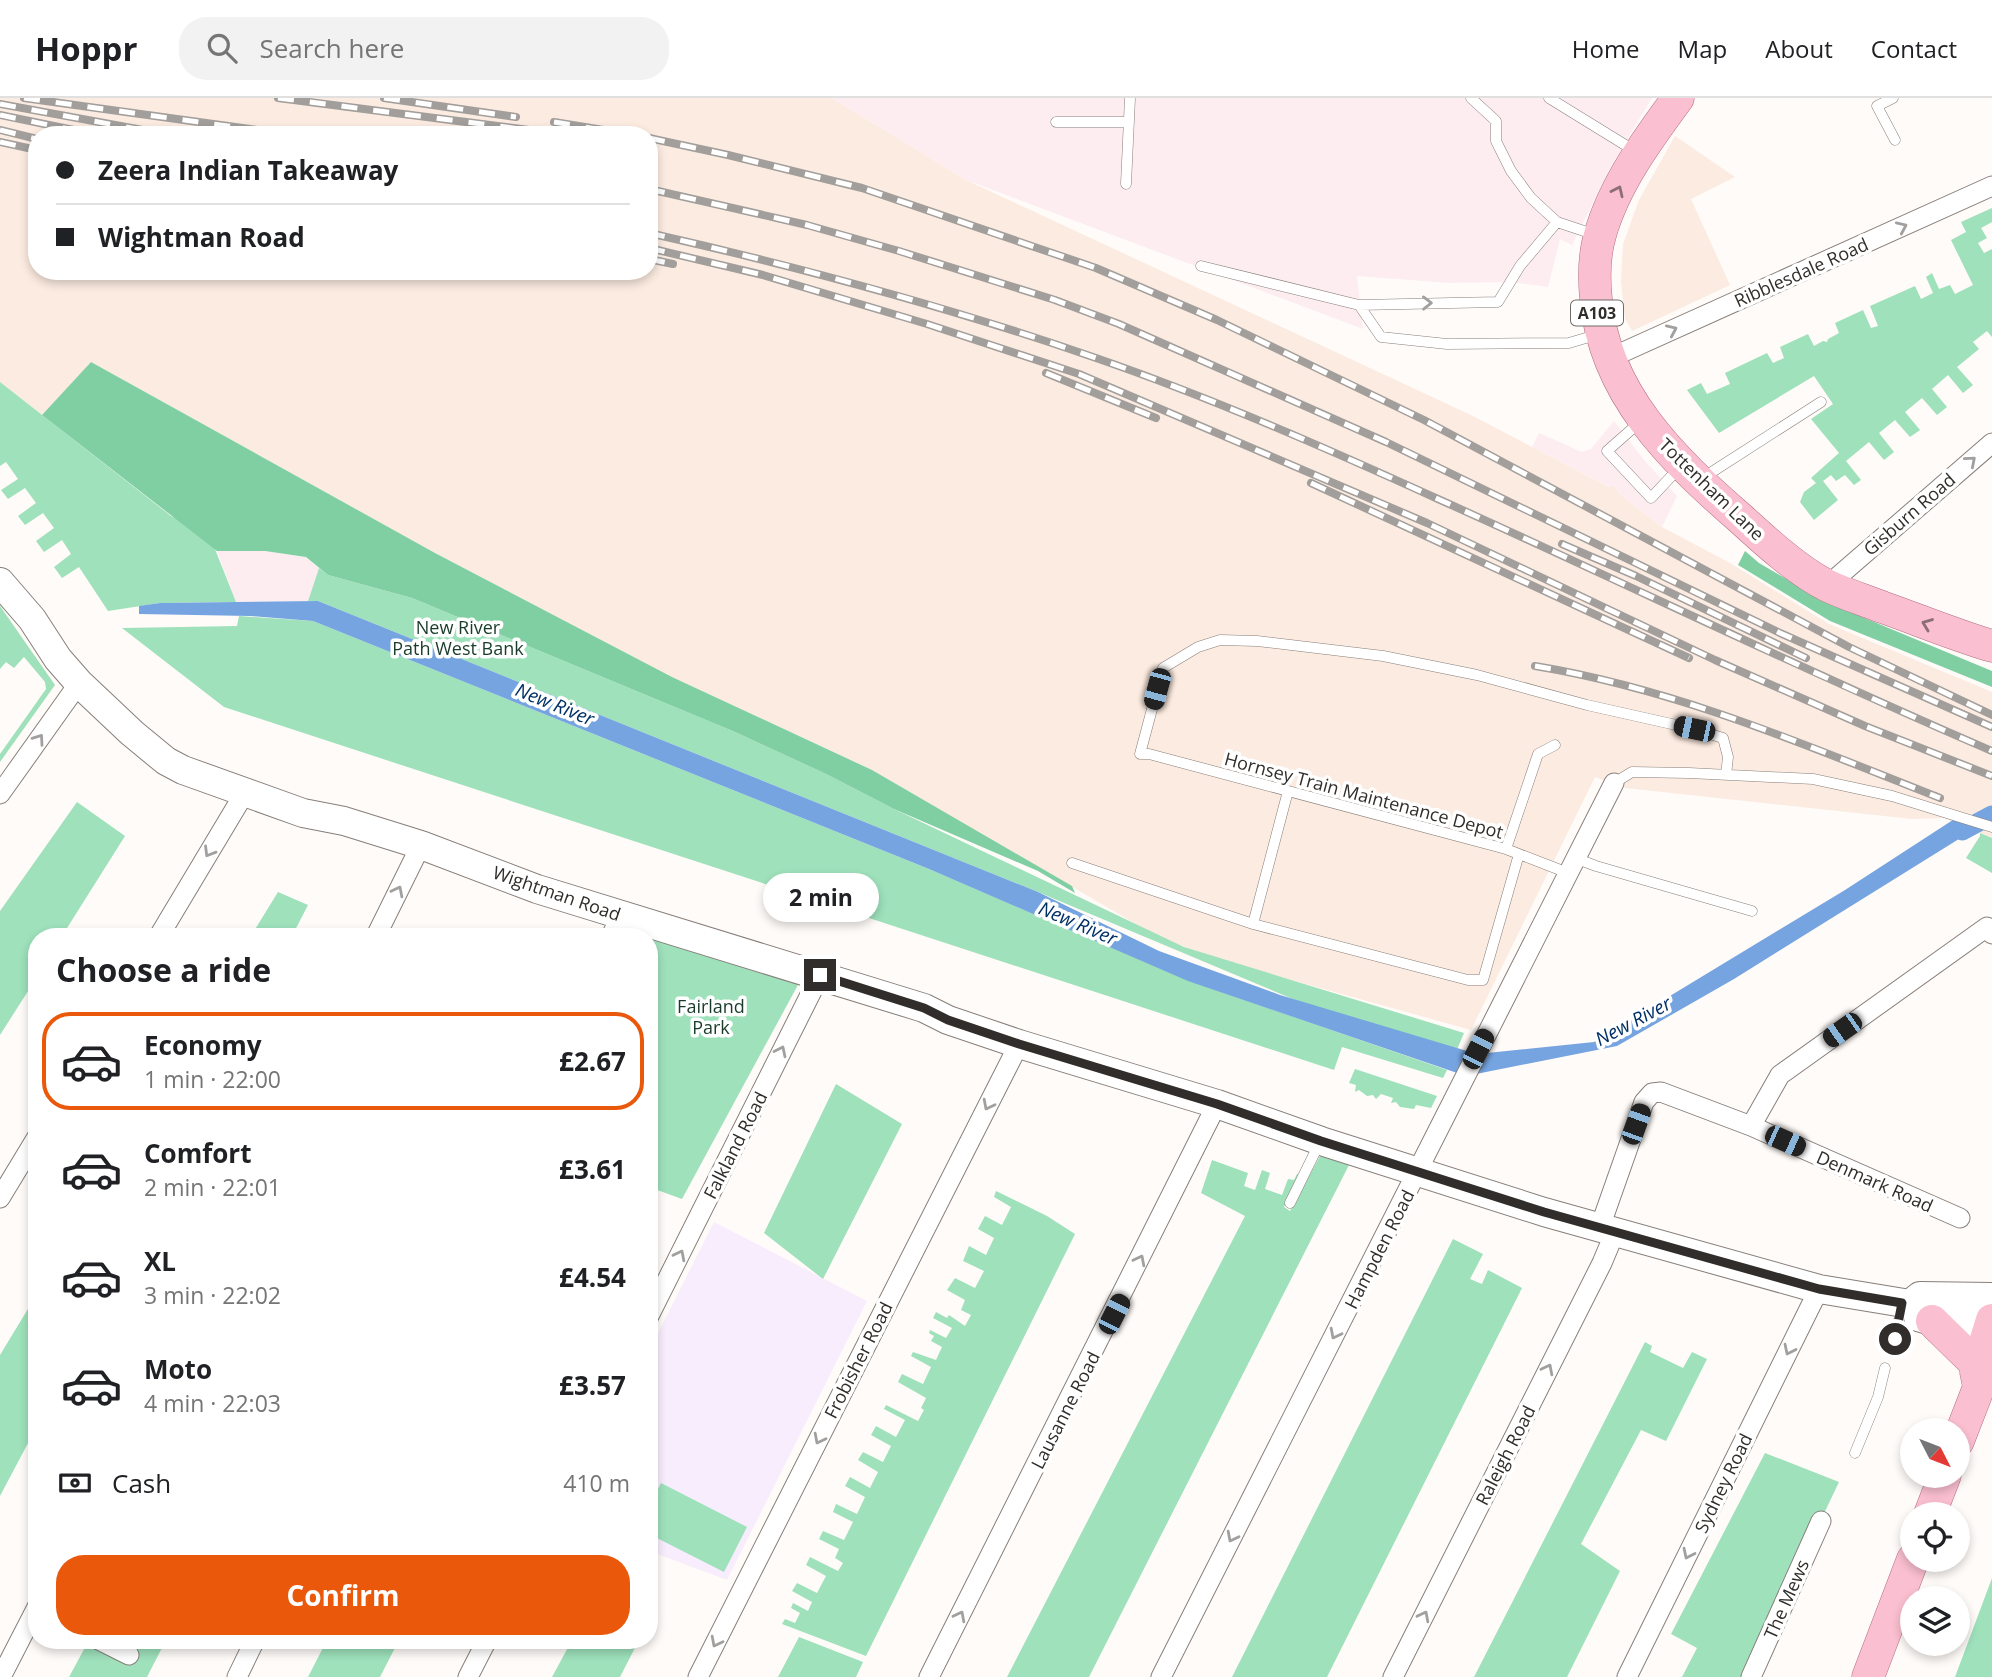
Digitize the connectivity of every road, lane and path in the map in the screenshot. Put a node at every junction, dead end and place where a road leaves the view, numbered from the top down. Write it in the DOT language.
graph roads {
  1 [pos="1130,98"];
  2 [pos="1471,98"];
  3 [pos="1549,98"];
  4 [pos="1678,98"];
  5 [pos="1893,98"];
  6 [pos="1056,122"];
  7 [pos="1129,122"];
  8 [pos="1895,141"];
  9 [pos="1638,153"];
  10 [pos="1126,184"];
  11 [pos="1992,186"];
  12 [pos="1557,222"];
  13 [pos="1600,236"];
  14 [pos="1201,266"];
  15 [pos="1359,305"];
  16 [pos="1605,346"];
  17 [pos="1821,402"];
  18 [pos="1643,419"];
  19 [pos="1992,443"];
  20 [pos="1690,473"];
  21 [pos="0,582"];
  22 [pos="1827,586"];
  23 [pos="1992,646"];
  24 [pos="79,683"];
  25 [pos="1555,744"];
  26 [pos="1727,775"];
  27 [pos="1614,783"];
  28 [pos="1288,791"];
  29 [pos="0,794"];
  30 [pos="244,794"];
  31 [pos="1992,827"];
  32 [pos="421,845"];
  33 [pos="1506,849"];
  34 [pos="1519,854"];
  35 [pos="1072,863"];
  36 [pos="1571,865"];
  37 [pos="1752,912"];
  38 [pos="1253,924"];
  39 [pos="616,925"];
  40 [pos="164,928"];
  41 [pos="380,928"];
  42 [pos="1992,934"];
  43 [pos="658,935"];
  44 [pos="820,975"];
  45 [pos="1019,1044"];
  46 [pos="1217,1104"];
  47 [pos="1751,1126"];
  48 [pos="1321,1141"];
  49 [pos="28,1152"];
  50 [pos="1417,1172"];
  51 [pos="0,1198"];
  52 [pos="1290,1203"];
  53 [pos="1960,1218"];
  54 [pos="1607,1230"];
  55 [pos="1819,1289"];
  56 [pos="658,1298"];
  57 [pos="1915,1309"];
  58 [pos="1992,1318"];
  59 [pos="1893,1348"];
  60 [pos="1885,1368"];
  61 [pos="1983,1377"];
  62 [pos="1967,1418"];
  63 [pos="1855,1453"];
  64 [pos="1821,1521"];
  65 [pos="1908,1572"];
  66 [pos="28,1624"];
  67 [pos="117,1649"];
  68 [pos="251,1649"];
  69 [pos="482,1649"];
  70 [pos="129,1655"];
  71 [pos="1,1677"];
  72 [pos="237,1677"];
  73 [pos="468,1677"];
  74 [pos="698,1677"];
  75 [pos="929,1677"];
  76 [pos="1161,1677"];
  77 [pos="1393,1677"];
  78 [pos="1627,1677"];
  79 [pos="1751,1677"];
  80 [pos="1868,1677"];
  1 -- 7 [label="lane"];
  2 -- 12 [label="lane"];
  3 -- 9 [label="lane"];
  4 -- 9 [label="main road, Tottenham Lane / A103"];
  5 -- 8 [label="lane"];
  6 -- 7 [label="lane"];
  7 -- 10 [label="lane"];
  13 -- 9 [label="main road, Tottenham Lane / A103, one-way"];
  16 -- 11 [label="street, Ribblesdale Road, one-way"];
  12 -- 13 [label="lane"];
  15 -- 12 [label="lane, one-way"];
  13 -- 16 [label="main road, Tottenham Lane / A103"];
  14 -- 15 [label="lane"];
  15 -- 16 [label="lane"];
  16 -- 18 [label="main road, Tottenham Lane / A103"];
  17 -- 20 [label="lane"];
  18 -- 20 [label="main road, Tottenham Lane / A103"];
  18 -- 20 [label="lane"];
  22 -- 19 [label="street, Gisburn Road, one-way"];
  20 -- 22 [label="main road, Tottenham Lane / A103"];
  21 -- 24 [label="main road, Wightman Road"];
  23 -- 22 [label="main road, Tottenham Lane / A103, one-way"];
  29 -- 24 [label="street, one-way"];
  24 -- 30 [label="main road, Wightman Road"];
  25 -- 33 [label="lane"];
  26 -- 27 [label="lane"];
  26 -- 28 [label="lane, Hornsey Train Maintenance Depot"];
  26 -- 31 [label="lane"];
  27 -- 36 [label="street, Hampden Road"];
  28 -- 33 [label="lane, Hornsey Train Maintenance Depot"];
  28 -- 38 [label="lane"];
  30 -- 32 [label="main road, Wightman Road"];
  30 -- 40 [label="street, one-way"];
  32 -- 39 [label="main road, Wightman Road"];
  41 -- 32 [label="street, one-way"];
  33 -- 34 [label="lane, Hornsey Train Maintenance Depot"];
  34 -- 36 [label="lane, Hornsey Train Maintenance Depot"];
  34 -- 38 [label="lane"];
  35 -- 38 [label="lane"];
  36 -- 37 [label="lane, Hornsey Train Maintenance Depot"];
  36 -- 50 [label="street, Hampden Road"];
  42 -- 47 [label="street"];
  43 -- 44 [label="main road, Wightman Road"];
  44 -- 45 [label="main road, Wightman Road"];
  56 -- 44 [label="street, Falkland Road, one-way"];
  45 -- 46 [label="main road, Wightman Road"];
  45 -- 74 [label="street, Frobisher Road, one-way"];
  46 -- 48 [label="main road, Wightman Road"];
  75 -- 46 [label="street, Lausanne Road, one-way"];
  47 -- 53 [label="street, Denmark Road"];
  47 -- 54 [label="street, Denmark Road"];
  48 -- 50 [label="main road, Wightman Road"];
  48 -- 52 [label="lane"];
  49 -- 51 [label="street"];
  50 -- 54 [label="main road, Wightman Road"];
  50 -- 76 [label="street, Hampden Road, one-way"];
  54 -- 55 [label="main road, Wightman Road"];
  77 -- 54 [label="street, Raleigh Road, one-way"];
  55 -- 57 [label="main road, Wightman Road"];
  55 -- 78 [label="street, Sydney Road, one-way"];
  57 -- 58 [label="main road, Wightman Road"];
  57 -- 59 [label="lane"];
  57 -- 61 [label="main road"];
  58 -- 61 [label="main road"];
  60 -- 63 [label="lane"];
  61 -- 62 [label="main road"];
  64 -- 79 [label="street, The Mews"];
  65 -- 80 [label="main road"];
  66 -- 71 [label="street"];
  67 -- 70 [label="street"];
  68 -- 72 [label="street"];
  69 -- 73 [label="street"];
}
